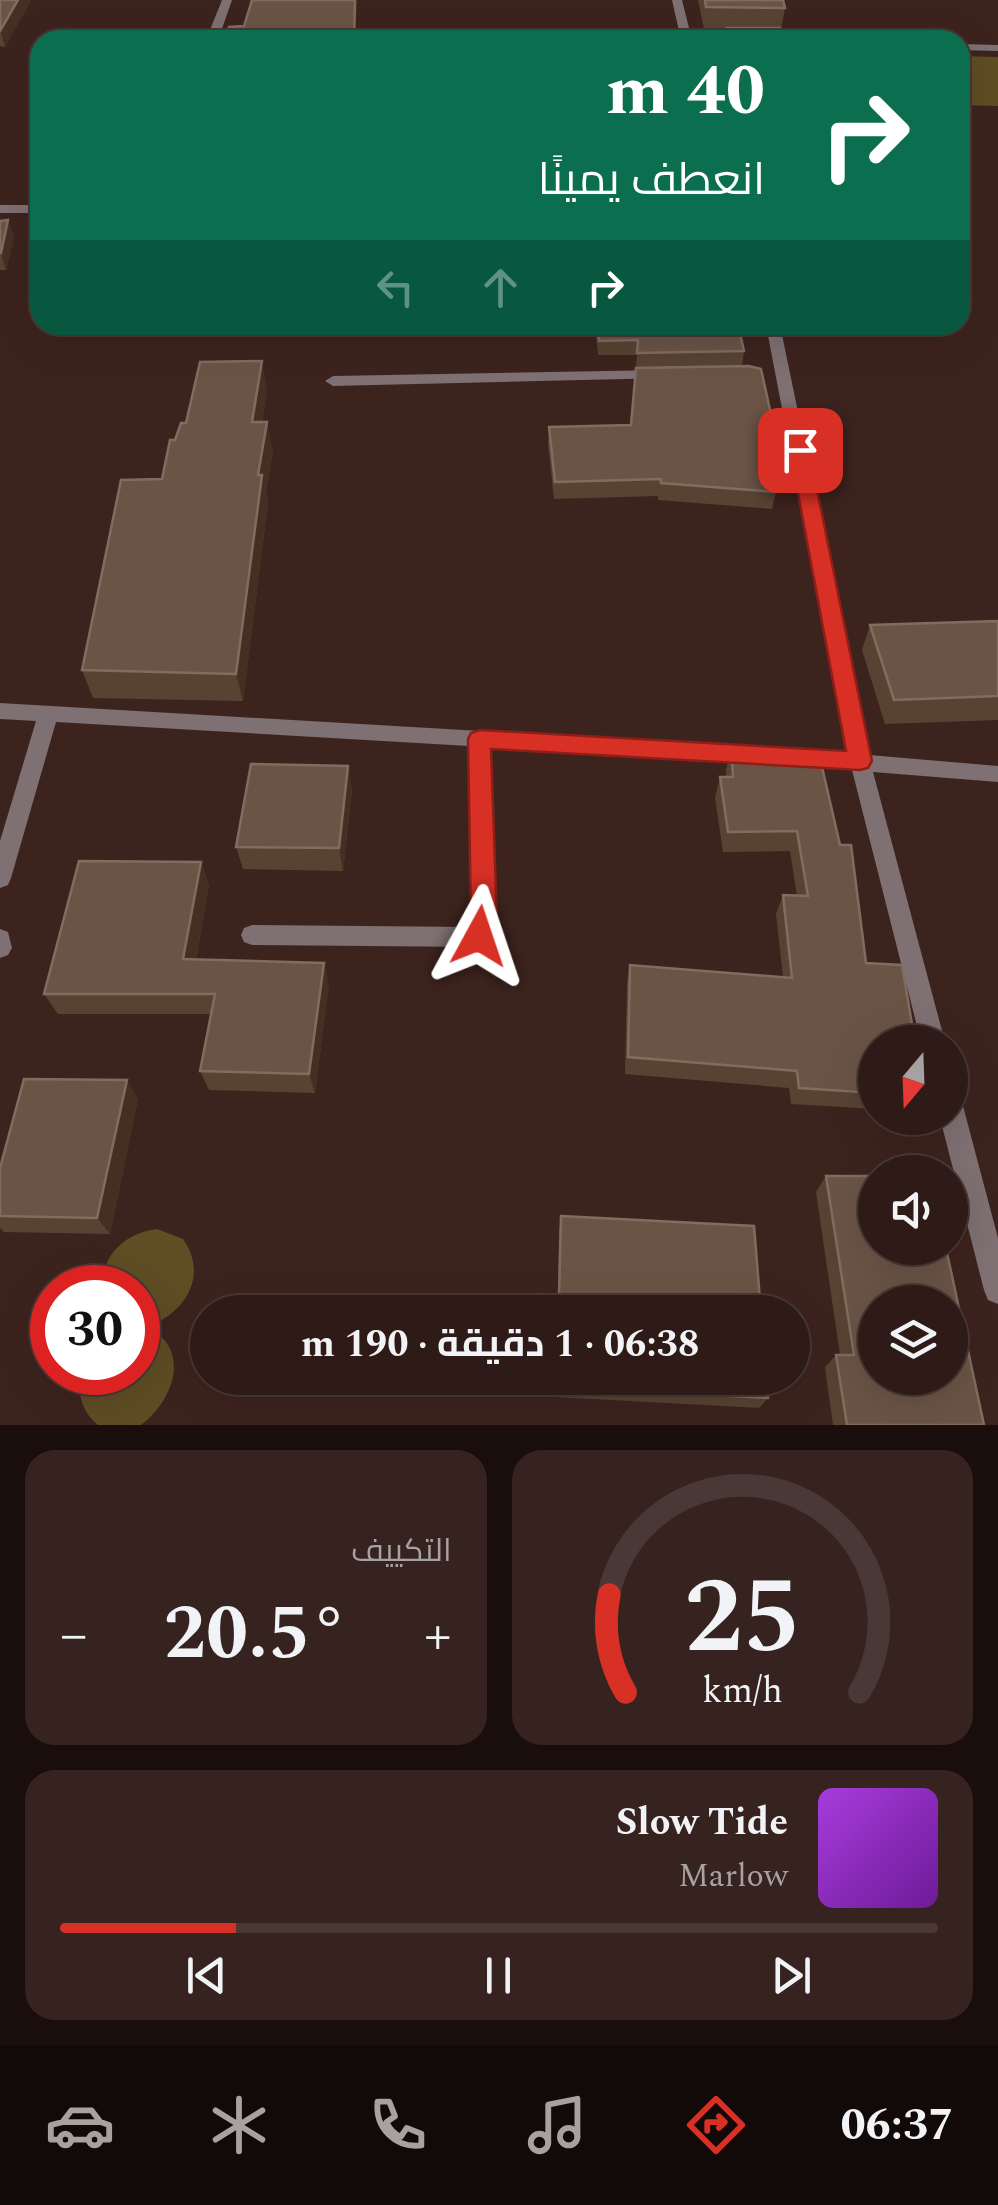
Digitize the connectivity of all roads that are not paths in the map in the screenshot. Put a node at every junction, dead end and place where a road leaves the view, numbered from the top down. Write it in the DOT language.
graph roads {
  1 [pos="227,0"];
  2 [pos="677,0"];
  3 [pos="216,30"];
  4 [pos="684,30"];
  5 [pos="970,47"];
  6 [pos="998,48"];
  7 [pos="30,208"];
  8 [pos="0,209"];
  9 [pos="773,335"];
  10 [pos="686,375"];
  11 [pos="333,381"];
  12 [pos="0,712"];
  13 [pos="48,714"];
  14 [pos="480,739"];
  15 [pos="860,761"];
  16 [pos="998,774"];
  17 [pos="0,878"];
  18 [pos="252,935"];
  19 [pos="0,939"];
  20 [pos="0,948"];
  21 [pos="930,1025"];
  22 [pos="958,1135"];
  23 [pos="998,1290"];
  1 -- 3 [label="street"];
  2 -- 4 [label="street"];
  5 -- 6 [label="street"];
  7 -- 8 [label="street"];
  9 -- 15 [label="street"];
  10 -- 11 [label="street"];
  12 -- 13 [label="street"];
  13 -- 14 [label="street"];
  13 -- 17 [label="street"];
  14 -- 15 [label="street"];
  14 -- 18 [label="street"];
  15 -- 16 [label="street"];
  15 -- 21 [label="street"];
  19 -- 20 [label="street"];
  22 -- 23 [label="street"];
}
